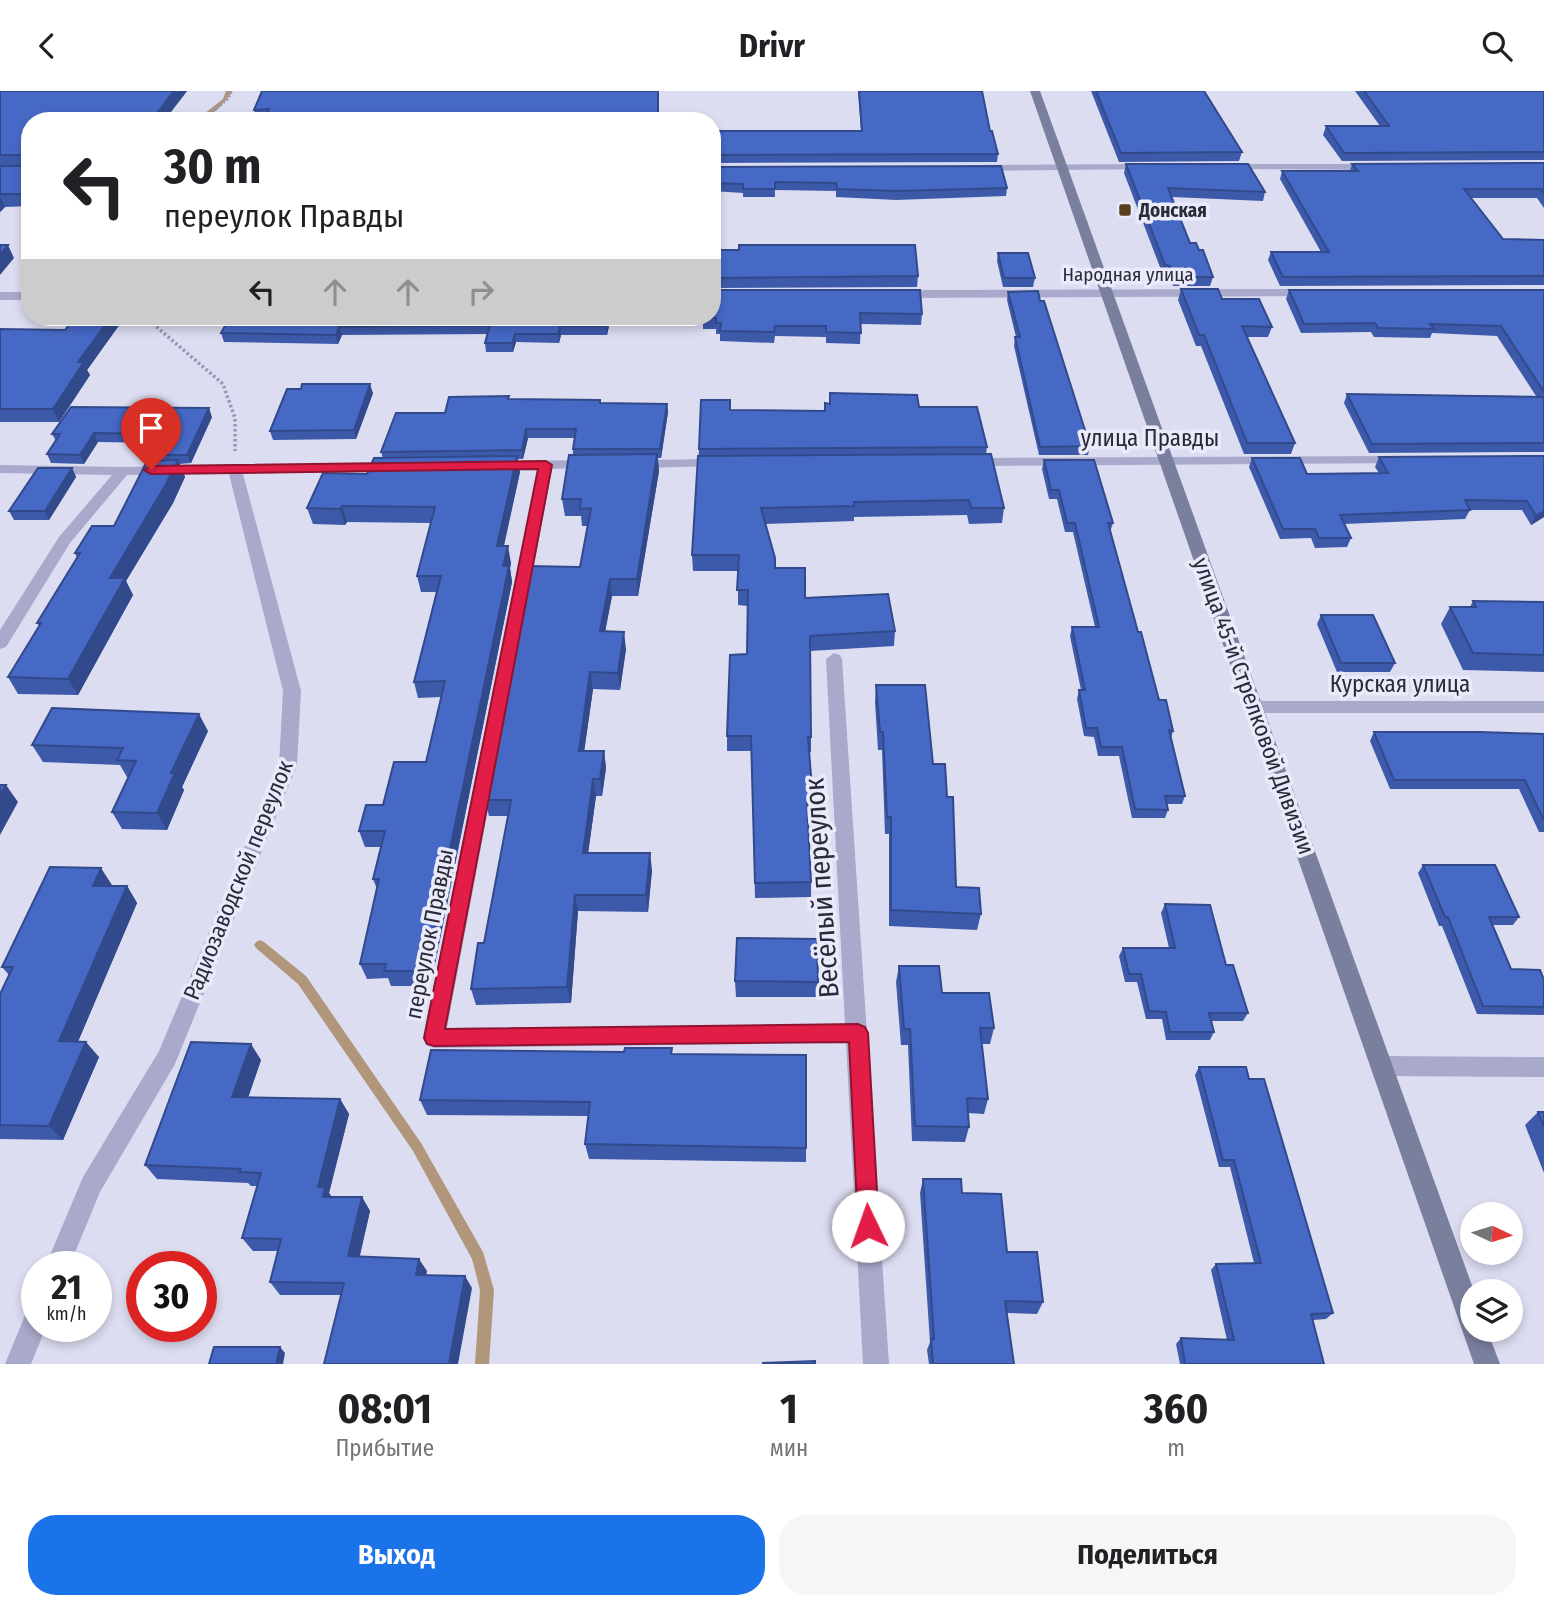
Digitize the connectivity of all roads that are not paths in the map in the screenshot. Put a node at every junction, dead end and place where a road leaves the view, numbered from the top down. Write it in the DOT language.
graph roads {
  1 [pos="1035,91"];
  2 [pos="1062,167"];
  3 [pos="1163,167"];
  4 [pos="1218,167"];
  5 [pos="1381,167"];
  6 [pos="969,168"];
  7 [pos="1320,293"];
  8 [pos="880,294"];
  9 [pos="1108,294"];
  10 [pos="0,296"];
  11 [pos="21,296"];
  12 [pos="1167,460"];
  13 [pos="1409,460"];
  14 [pos="949,462"];
  15 [pos="740,463"];
  16 [pos="478,465"];
  17 [pos="546,465"];
  18 [pos="410,467"];
  19 [pos="0,469"];
  20 [pos="234,469"];
  21 [pos="123,471"];
  22 [pos="0,643"];
  23 [pos="834,659"];
  24 [pos="1255,707"];
  25 [pos="1544,707"];
  26 [pos="858,1033"];
  27 [pos="1381,1066"];
  28 [pos="1544,1067"];
  29 [pos="64,1251"];
  30 [pos="1460,1287"];
  31 [pos="27,1342"];
  32 [pos="1479,1342"];
  33 [pos="18,1364"];
  34 [pos="876,1364"];
  35 [pos="1487,1364"];
  1 -- 2 [label="main road, улица 45-й Стрелковой Дивизии"];
  2 -- 3 [label="street"];
  2 -- 6 [label="street"];
  2 -- 9 [label="main road, улица 45-й Стрелковой Дивизии"];
  4 -- 5 [label="street"];
  7 -- 9 [label="street, Народная улица"];
  8 -- 9 [label="street, Народная улица"];
  9 -- 12 [label="main road, улица 45-й Стрелковой Дивизии"];
  10 -- 11 [label="street"];
  12 -- 13 [label="street, улица Правды"];
  12 -- 14 [label="street, улица Правды"];
  12 -- 24 [label="main road, улица 45-й Стрелковой Дивизии"];
  15 -- 17 [label="street"];
  16 -- 17 [label="street"];
  17 -- 26 [label="street, переулок Правды"];
  18 -- 20 [label="street"];
  19 -- 21 [label="street"];
  20 -- 21 [label="street"];
  20 -- 29 [label="street, Радиозаводской переулок"];
  21 -- 22 [label="street"];
  23 -- 26 [label="street, Весёлый переулок"];
  24 -- 25 [label="street, Курская улица"];
  24 -- 27 [label="main road, улица 45-й Стрелковой Дивизии"];
  26 -- 34 [label="street, Весёлый переулок"];
  27 -- 28 [label="street"];
  27 -- 30 [label="main road, улица 45-й Стрелковой Дивизии"];
  31 -- 33 [label="street"];
  32 -- 35 [label="main road"];
}
